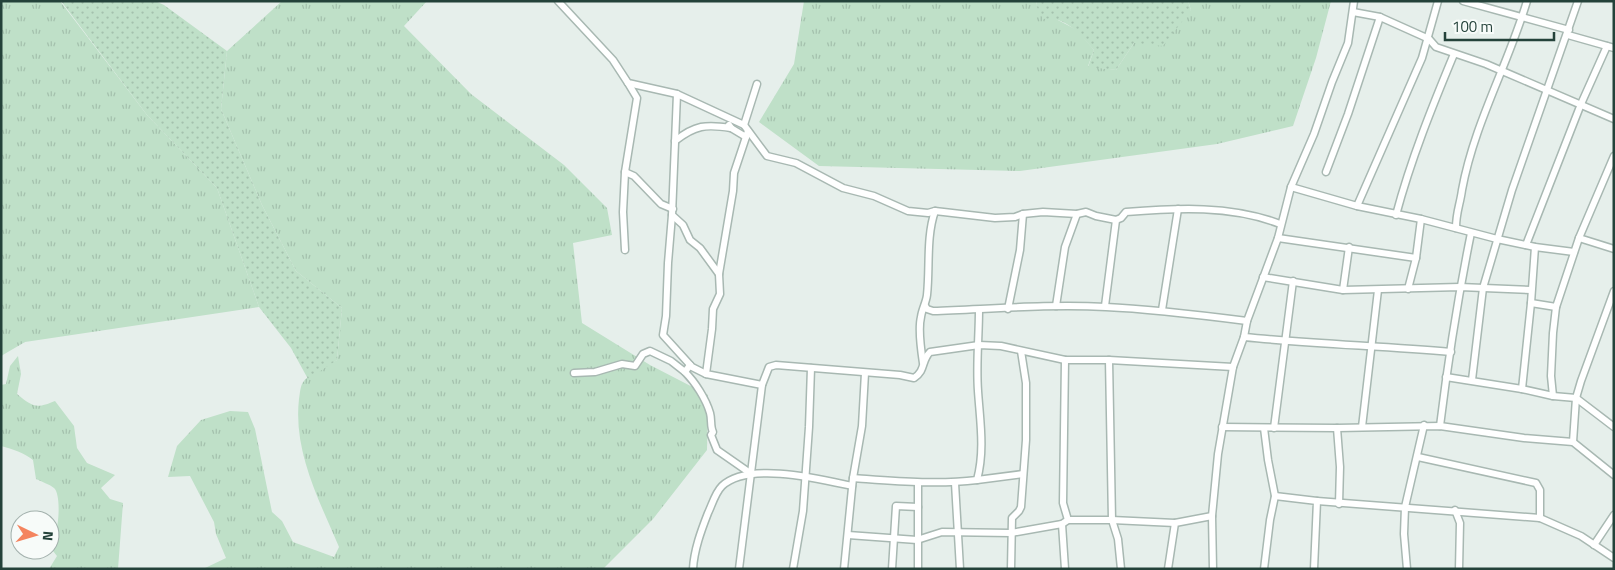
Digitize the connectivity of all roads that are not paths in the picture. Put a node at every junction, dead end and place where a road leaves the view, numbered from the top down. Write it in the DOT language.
graph roads {
  1 [pos="558,1"];
  2 [pos="1354,1"];
  3 [pos="1438,1"];
  4 [pos="1463,1"];
  5 [pos="1527,1"];
  6 [pos="1578,1"];
  7 [pos="1472,2"];
  8 [pos="1353,12"];
  9 [pos="1522,16"];
  10 [pos="1380,17"];
  11 [pos="1569,32"];
  12 [pos="1429,39"];
  13 [pos="1610,47"];
  14 [pos="1454,54"];
  15 [pos="1501,70"];
  16 [pos="628,83"];
  17 [pos="757,84"];
  18 [pos="1546,91"];
  19 [pos="677,94"];
  20 [pos="1581,104"];
  21 [pos="723,116"];
  22 [pos="1614,119"];
  23 [pos="744,125"];
  24 [pos="730,128"];
  25 [pos="747,134"];
  26 [pos="675,141"];
  27 [pos="1614,156"];
  28 [pos="625,172"];
  29 [pos="1326,172"];
  30 [pos="1291,187"];
  31 [pos="1357,206"];
  32 [pos="1178,209"];
  33 [pos="935,211"];
  34 [pos="672,212"];
  35 [pos="1024,214"];
  36 [pos="1077,214"];
  37 [pos="1396,215"];
  38 [pos="1421,219"];
  39 [pos="1116,220"];
  40 [pos="1280,224"];
  41 [pos="1456,228"];
  42 [pos="1471,233"];
  43 [pos="1278,238"];
  44 [pos="1578,238"];
  45 [pos="1497,239"];
  46 [pos="1526,245"];
  47 [pos="1349,247"];
  48 [pos="1535,247"];
  49 [pos="1614,249"];
  50 [pos="625,250"];
  51 [pos="1574,252"];
  52 [pos="1416,258"];
  53 [pos="719,274"];
  54 [pos="1263,277"];
  55 [pos="1293,281"];
  56 [pos="1460,287"];
  57 [pos="1483,288"];
  58 [pos="1408,289"];
  59 [pos="1343,290"];
  60 [pos="1378,290"];
  61 [pos="1531,290"];
  62 [pos="1614,291"];
  63 [pos="1531,303"];
  64 [pos="925,306"];
  65 [pos="1056,306"];
  66 [pos="1105,306"];
  67 [pos="1556,307"];
  68 [pos="1008,309"];
  69 [pos="979,310"];
  70 [pos="1162,310"];
  71 [pos="1247,321"];
  72 [pos="1244,337"];
  73 [pos="1285,341"];
  74 [pos="979,345"];
  75 [pos="1371,345"];
  76 [pos="1021,352"];
  77 [pos="1451,352"];
  78 [pos="1065,360"];
  79 [pos="1110,360"];
  80 [pos="690,365"];
  81 [pos="923,366"];
  82 [pos="811,368"];
  83 [pos="1233,368"];
  84 [pos="685,372"];
  85 [pos="574,373"];
  86 [pos="865,373"];
  87 [pos="706,374"];
  88 [pos="1446,377"];
  89 [pos="1472,380"];
  90 [pos="762,384"];
  91 [pos="1522,389"];
  92 [pos="1553,396"];
  93 [pos="1576,398"];
  94 [pos="1613,424"];
  95 [pos="1424,425"];
  96 [pos="1440,426"];
  97 [pos="1222,427"];
  98 [pos="1362,427"];
  99 [pos="1264,428"];
  100 [pos="1274,428"];
  101 [pos="1337,428"];
  102 [pos="1573,442"];
  103 [pos="1418,458"];
  104 [pos="750,473"];
  105 [pos="1023,474"];
  106 [pos="1614,475"];
  107 [pos="806,476"];
  108 [pos="853,478"];
  109 [pos="977,480"];
  110 [pos="918,483"];
  111 [pos="954,483"];
  112 [pos="852,486"];
  113 [pos="1275,496"];
  114 [pos="1317,501"];
  115 [pos="1339,504"];
  116 [pos="918,507"];
  117 [pos="1405,507"];
  118 [pos="1455,510"];
  119 [pos="1212,516"];
  120 [pos="1614,516"];
  121 [pos="1540,518"];
  122 [pos="1112,520"];
  123 [pos="1065,522"];
  124 [pos="1175,523"];
  125 [pos="958,531"];
  126 [pos="1011,533"];
  127 [pos="848,535"];
  128 [pos="892,539"];
  129 [pos="917,540"];
  130 [pos="1594,545"];
  131 [pos="1614,558"];
  132 [pos="693,569"];
  133 [pos="739,569"];
  134 [pos="793,569"];
  135 [pos="844,569"];
  136 [pos="892,569"];
  137 [pos="918,569"];
  138 [pos="960,569"];
  139 [pos="1011,569"];
  140 [pos="1065,569"];
  141 [pos="1121,569"];
  142 [pos="1168,569"];
  143 [pos="1213,569"];
  144 [pos="1264,569"];
  145 [pos="1314,569"];
  146 [pos="1407,569"];
  147 [pos="1459,569"];
  1 -- 16 [label="street"];
  2 -- 8 [label="street"];
  3 -- 12 [label="street"];
  4 -- 7 [label="street"];
  5 -- 9 [label="street"];
  6 -- 11 [label="street"];
  7 -- 9 [label="street"];
  8 -- 10 [label="street"];
  8 -- 30 [label="street"];
  9 -- 11 [label="street"];
  9 -- 15 [label="street"];
  10 -- 12 [label="street"];
  10 -- 29 [label="street"];
  11 -- 13 [label="street"];
  11 -- 18 [label="street"];
  12 -- 14 [label="street"];
  12 -- 31 [label="street"];
  13 -- 20 [label="street"];
  14 -- 15 [label="street"];
  14 -- 37 [label="street"];
  15 -- 18 [label="street"];
  15 -- 41 [label="street"];
  16 -- 19 [label="street"];
  16 -- 28 [label="street"];
  17 -- 23 [label="street"];
  18 -- 20 [label="street"];
  18 -- 45 [label="street"];
  19 -- 21 [label="street"];
  19 -- 26 [label="street"];
  20 -- 22 [label="street"];
  20 -- 46 [label="street"];
  21 -- 23 [label="street"];
  21 -- 24 [label="street"];
  23 -- 25 [label="street"];
  24 -- 25 [label="street"];
  24 -- 26 [label="street"];
  25 -- 33 [label="street"];
  25 -- 53 [label="street"];
  26 -- 34 [label="street"];
  27 -- 44 [label="street"];
  28 -- 34 [label="street"];
  28 -- 50 [label="street"];
  30 -- 31 [label="street"];
  30 -- 40 [label="street"];
  31 -- 37 [label="street"];
  32 -- 39 [label="street"];
  32 -- 40 [label="street"];
  32 -- 70 [label="street"];
  33 -- 35 [label="street"];
  33 -- 64 [label="street"];
  34 -- 53 [label="street"];
  34 -- 80 [label="street"];
  35 -- 36 [label="street"];
  35 -- 68 [label="street"];
  36 -- 39 [label="street"];
  36 -- 65 [label="street"];
  37 -- 38 [label="street"];
  38 -- 41 [label="street"];
  38 -- 52 [label="street"];
  39 -- 66 [label="street"];
  40 -- 43 [label="street"];
  41 -- 42 [label="street"];
  42 -- 45 [label="street"];
  42 -- 56 [label="street"];
  43 -- 47 [label="street"];
  43 -- 54 [label="street"];
  44 -- 49 [label="street"];
  44 -- 51 [label="street"];
  45 -- 46 [label="street"];
  45 -- 57 [label="street"];
  46 -- 48 [label="street"];
  47 -- 52 [label="street"];
  47 -- 59 [label="street"];
  48 -- 51 [label="street"];
  48 -- 61 [label="street"];
  51 -- 67 [label="street"];
  52 -- 58 [label="street"];
  53 -- 87 [label="street"];
  54 -- 55 [label="street"];
  54 -- 71 [label="street"];
  55 -- 59 [label="street"];
  55 -- 73 [label="street"];
  56 -- 57 [label="street"];
  56 -- 58 [label="street"];
  56 -- 77 [label="street"];
  57 -- 61 [label="street"];
  57 -- 89 [label="street"];
  58 -- 60 [label="street"];
  59 -- 60 [label="street"];
  60 -- 75 [label="street"];
  61 -- 63 [label="street"];
  62 -- 93 [label="street"];
  63 -- 67 [label="street"];
  63 -- 91 [label="street"];
  64 -- 69 [label="street"];
  64 -- 81 [label="street"];
  65 -- 66 [label="street"];
  65 -- 68 [label="street"];
  66 -- 70 [label="street"];
  67 -- 92 [label="street"];
  68 -- 69 [label="street"];
  69 -- 74 [label="street"];
  70 -- 71 [label="street"];
  71 -- 72 [label="street"];
  72 -- 73 [label="street"];
  72 -- 83 [label="street"];
  73 -- 75 [label="street"];
  73 -- 100 [label="street"];
  74 -- 76 [label="street"];
  74 -- 81 [label="street"];
  74 -- 109 [label="street"];
  75 -- 77 [label="street"];
  75 -- 98 [label="street"];
  76 -- 78 [label="street"];
  76 -- 105 [label="street"];
  77 -- 88 [label="street"];
  78 -- 79 [label="street"];
  78 -- 123 [label="street"];
  79 -- 83 [label="street"];
  79 -- 122 [label="street"];
  80 -- 84 [label="street"];
  80 -- 87 [label="street"];
  81 -- 86 [label="street"];
  82 -- 86 [label="street"];
  82 -- 90 [label="street"];
  82 -- 107 [label="street"];
  83 -- 97 [label="street"];
  84 -- 85 [label="street"];
  84 -- 104 [label="street"];
  86 -- 108 [label="street"];
  87 -- 90 [label="street"];
  88 -- 89 [label="street"];
  88 -- 96 [label="street"];
  89 -- 91 [label="street"];
  90 -- 104 [label="street"];
  91 -- 92 [label="street"];
  92 -- 93 [label="street"];
  93 -- 94 [label="street"];
  93 -- 102 [label="street"];
  95 -- 96 [label="street"];
  95 -- 98 [label="street"];
  95 -- 103 [label="street"];
  96 -- 102 [label="street"];
  97 -- 99 [label="street"];
  97 -- 119 [label="street"];
  98 -- 101 [label="street"];
  99 -- 100 [label="street"];
  99 -- 113 [label="street"];
  100 -- 101 [label="street"];
  101 -- 115 [label="street"];
  102 -- 106 [label="street"];
  103 -- 117 [label="street"];
  103 -- 121 [label="street"];
  104 -- 107 [label="street"];
  104 -- 132 [label="street"];
  104 -- 133 [label="street"];
  105 -- 109 [label="street"];
  105 -- 126 [label="street"];
  107 -- 112 [label="street"];
  107 -- 134 [label="street"];
  108 -- 110 [label="street"];
  108 -- 112 [label="street"];
  109 -- 111 [label="street"];
  110 -- 111 [label="street"];
  110 -- 116 [label="street"];
  111 -- 125 [label="street"];
  112 -- 127 [label="street"];
  113 -- 114 [label="street"];
  113 -- 144 [label="street"];
  114 -- 115 [label="street"];
  114 -- 145 [label="street"];
  115 -- 117 [label="street"];
  116 -- 128 [label="street"];
  116 -- 129 [label="street"];
  117 -- 118 [label="street"];
  117 -- 146 [label="street"];
  118 -- 121 [label="street"];
  118 -- 147 [label="street"];
  119 -- 124 [label="street"];
  119 -- 143 [label="street"];
  120 -- 130 [label="street"];
  121 -- 130 [label="street"];
  122 -- 123 [label="street"];
  122 -- 124 [label="street"];
  122 -- 141 [label="street"];
  123 -- 126 [label="street"];
  123 -- 140 [label="street"];
  124 -- 142 [label="street"];
  125 -- 126 [label="street"];
  125 -- 129 [label="street"];
  125 -- 138 [label="street"];
  126 -- 139 [label="street"];
  127 -- 128 [label="street"];
  127 -- 135 [label="street"];
  128 -- 129 [label="street"];
  128 -- 136 [label="street"];
  129 -- 137 [label="street"];
  130 -- 131 [label="street"];
}
